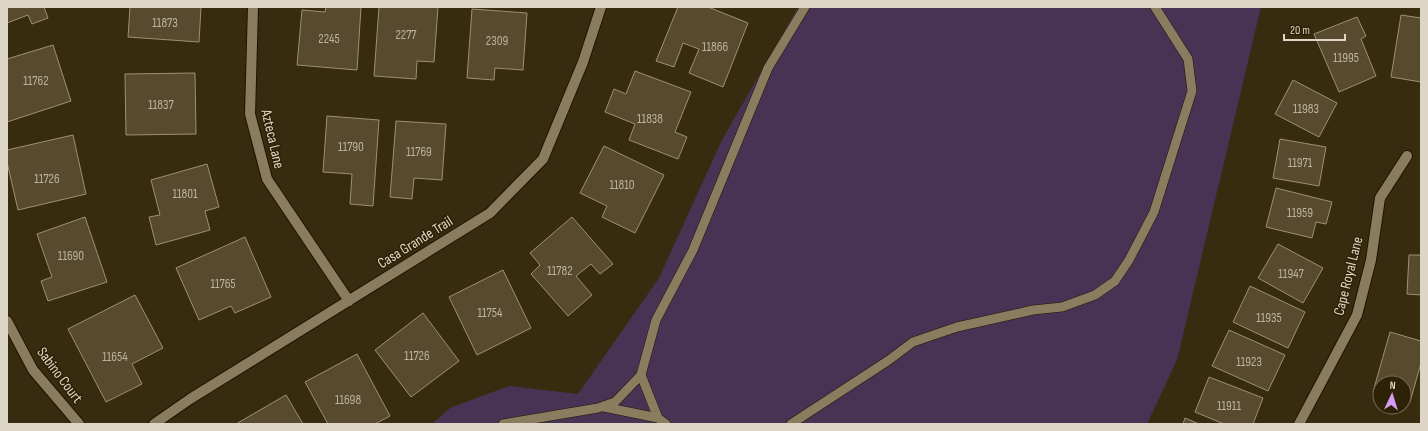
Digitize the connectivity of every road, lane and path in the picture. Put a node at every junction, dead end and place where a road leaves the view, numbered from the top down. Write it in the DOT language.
graph roads {
  1 [pos="253,7"];
  2 [pos="601,7"];
  3 [pos="805,7"];
  4 [pos="1155,7"];
  5 [pos="1407,156"];
  6 [pos="349,301"];
  7 [pos="7,321"];
  8 [pos="641,375"];
  9 [pos="602,406"];
  10 [pos="658,418"];
  11 [pos="79,424"];
  12 [pos="154,424"];
  13 [pos="503,424"];
  14 [pos="666,424"];
  15 [pos="791,424"];
  16 [pos="1299,424"];
  1 -- 6 [label="street, Azteca Lane"];
  2 -- 6 [label="street, Casa Grande Trail"];
  3 -- 8 [label="lane"];
  4 -- 15 [label="lane"];
  5 -- 16 [label="street, Cape Royal Lane"];
  6 -- 12 [label="street, Casa Grande Trail"];
  7 -- 11 [label="street, Sabino Court"];
  8 -- 9 [label="lane"];
  8 -- 10 [label="lane"];
  9 -- 10 [label="lane"];
  9 -- 13 [label="lane"];
  10 -- 14 [label="lane"];
}
